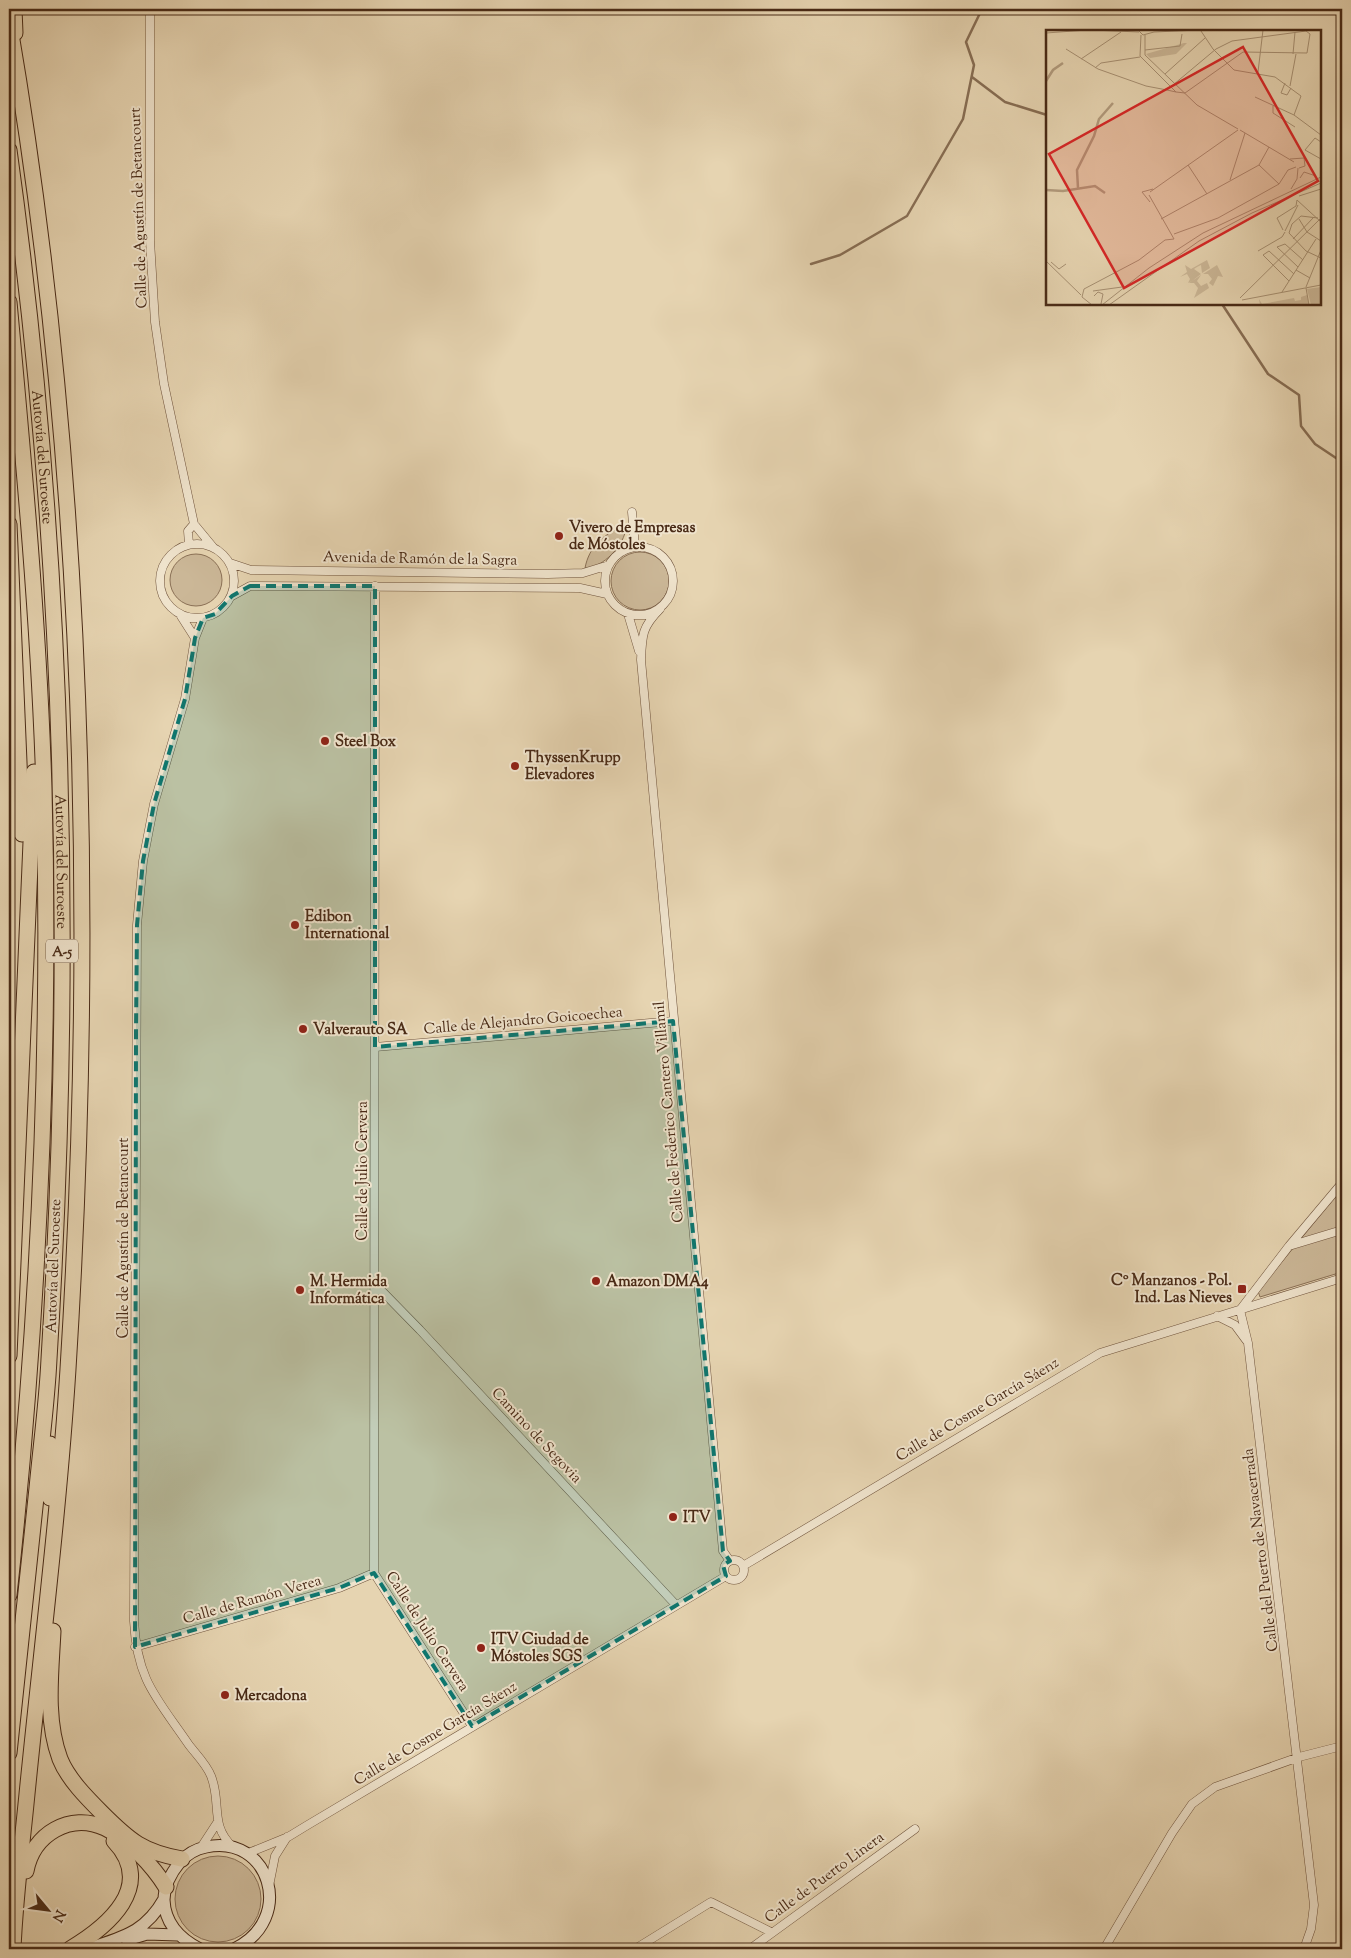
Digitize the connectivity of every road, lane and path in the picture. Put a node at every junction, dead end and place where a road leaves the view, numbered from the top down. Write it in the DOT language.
graph roads {
  1 [pos="14,9"];
  2 [pos="150,9"];
  3 [pos="9,22"];
  4 [pos="22,97"];
  5 [pos="9,150"];
  6 [pos="9,302"];
  7 [pos="632,512"];
  8 [pos="9,524"];
  9 [pos="194,524"];
  10 [pos="31,544"];
  11 [pos="189,544"];
  12 [pos="213,547"];
  13 [pos="635,547"];
  14 [pos="230,563"];
  15 [pos="609,565"];
  16 [pos="375,586"];
  17 [pos="607,594"];
  18 [pos="232,596"];
  19 [pos="660,609"];
  20 [pos="628,614"];
  21 [pos="180,615"];
  22 [pos="203,618"];
  23 [pos="195,638"];
  24 [pos="641,660"];
  25 [pos="25,982"];
  26 [pos="673,1021"];
  27 [pos="375,1047"];
  28 [pos="1342,1183"];
  29 [pos="1342,1230"];
  30 [pos="1288,1246"];
  31 [pos="1342,1278"];
  32 [pos="376,1286"];
  33 [pos="1240,1310"];
  34 [pos="1217,1316"];
  35 [pos="1248,1343"];
  36 [pos="9,1356"];
  37 [pos="49,1362"];
  38 [pos="59,1494"];
  39 [pos="730,1560"];
  40 [pos="744,1566"];
  41 [pos="374,1573"];
  42 [pos="50,1575"];
  43 [pos="726,1576"];
  44 [pos="9,1594"];
  45 [pos="676,1605"];
  46 [pos="136,1647"];
  47 [pos="472,1726"];
  48 [pos="1342,1746"];
  49 [pos="9,1753"];
  50 [pos="1298,1757"];
  51 [pos="217,1823"];
  52 [pos="80,1824"];
  53 [pos="915,1829"];
  54 [pos="288,1837"];
  55 [pos="200,1848"];
  56 [pos="240,1851"];
  57 [pos="182,1859"];
  58 [pos="269,1886"];
  59 [pos="165,1893"];
  60 [pos="771,1932"];
  61 [pos="178,1935"];
  62 [pos="14,1949"];
  63 [pos="18,1949"];
  64 [pos="70,1949"];
  65 [pos="87,1949"];
  66 [pos="99,1949"];
  67 [pos="200,1949"];
  68 [pos="234,1949"];
  69 [pos="635,1949"];
  70 [pos="750,1949"];
  71 [pos="1104,1949"];
  72 [pos="1304,1949"];
  1 -- 4 [label="highway"];
  2 -- 9 [label="street, Calle de Agustín de Betancourt"];
  3 -- 4 [label="highway"];
  4 -- 38 [label="highway"];
  5 -- 37 [label="highway, Autovía del Suroeste / A-5"];
  6 -- 10 [label="highway, Autovía del Suroeste / A-5"];
  7 -- 13 [label="street"];
  8 -- 25 [label="highway"];
  9 -- 11 [label="street, Calle de Agustín de Betancourt"];
  9 -- 12 [label="street, Calle de Agustín de Betancourt"];
  10 -- 25 [label="highway"];
  10 -- 44 [label="highway, Autovía del Suroeste / A-5"];
  11 -- 12 [label="street"];
  11 -- 21 [label="street"];
  12 -- 14 [label="street"];
  13 -- 15 [label="street"];
  13 -- 19 [label="street"];
  14 -- 15 [label="street, Avenida de Ramón de la Sagra"];
  14 -- 18 [label="street"];
  15 -- 17 [label="street"];
  16 -- 17 [label="street, Avenida de Ramón de la Sagra"];
  16 -- 18 [label="street, Avenida de Ramón de la Sagra"];
  16 -- 27 [label="street, Calle de Julio Cervera"];
  17 -- 20 [label="street"];
  18 -- 22 [label="street"];
  19 -- 20 [label="street"];
  19 -- 24 [label="street, Calle de Federico Cantero Villamil"];
  20 -- 24 [label="street, Calle de Federico Cantero Villamil"];
  21 -- 22 [label="street"];
  21 -- 23 [label="street"];
  22 -- 23 [label="street, Calle de Agustín de Betancourt"];
  23 -- 46 [label="street, Calle de Agustín de Betancourt"];
  24 -- 26 [label="street, Calle de Federico Cantero Villamil"];
  25 -- 36 [label="highway"];
  26 -- 27 [label="street, Calle de Alejandro Goicoechea"];
  26 -- 39 [label="street, Calle de Federico Cantero Villamil"];
  27 -- 32 [label="street, Calle de Julio Cervera"];
  28 -- 30 [label="street"];
  29 -- 30 [label="street"];
  30 -- 33 [label="street"];
  31 -- 33 [label="street, Calle de Cosme García Sáenz"];
  32 -- 41 [label="street, Calle de Julio Cervera"];
  32 -- 45 [label="street, Camino de Segovia"];
  33 -- 34 [label="street, Calle de Cosme García Sáenz"];
  33 -- 35 [label="street, Calle del Puerto de Navacerrada"];
  34 -- 35 [label="street"];
  34 -- 40 [label="street, Calle de Cosme García Sáenz"];
  35 -- 50 [label="street, Calle del Puerto de Navacerrada"];
  37 -- 42 [label="highway"];
  37 -- 49 [label="highway, Autovía del Suroeste / A-5"];
  38 -- 42 [label="highway"];
  38 -- 57 [label="highway"];
  39 -- 40 [label="street"];
  39 -- 43 [label="street"];
  40 -- 43 [label="street"];
  41 -- 46 [label="street, Calle de Ramón Verea"];
  41 -- 47 [label="street, Calle de Julio Cervera"];
  42 -- 62 [label="highway"];
  43 -- 45 [label="street, Calle de Cosme García Sáenz"];
  45 -- 47 [label="street, Calle de Cosme García Sáenz"];
  46 -- 51 [label="street, Calle de Agustín de Betancourt"];
  47 -- 54 [label="street, Calle de Cosme García Sáenz"];
  48 -- 50 [label="street"];
  50 -- 71 [label="street"];
  50 -- 72 [label="street, Calle del Puerto de Navacerrada"];
  51 -- 55 [label="street"];
  51 -- 56 [label="street, Calle de Agustín de Betancourt"];
  52 -- 59 [label="highway"];
  52 -- 63 [label="highway"];
  52 -- 64 [label="highway"];
  53 -- 60 [label="street, Calle de Puerto Linera"];
  54 -- 56 [label="street, Calle de Cosme García Sáenz"];
  54 -- 58 [label="street, Calle de Cosme García Sáenz"];
  55 -- 56 [label="street"];
  55 -- 57 [label="street"];
  56 -- 58 [label="street"];
  57 -- 59 [label="street"];
  58 -- 68 [label="street"];
  59 -- 61 [label="street"];
  59 -- 65 [label="street"];
  60 -- 69 [label="street"];
  60 -- 70 [label="street, Calle de Puerto Linera"];
  61 -- 66 [label="street"];
  61 -- 67 [label="street"];
}
